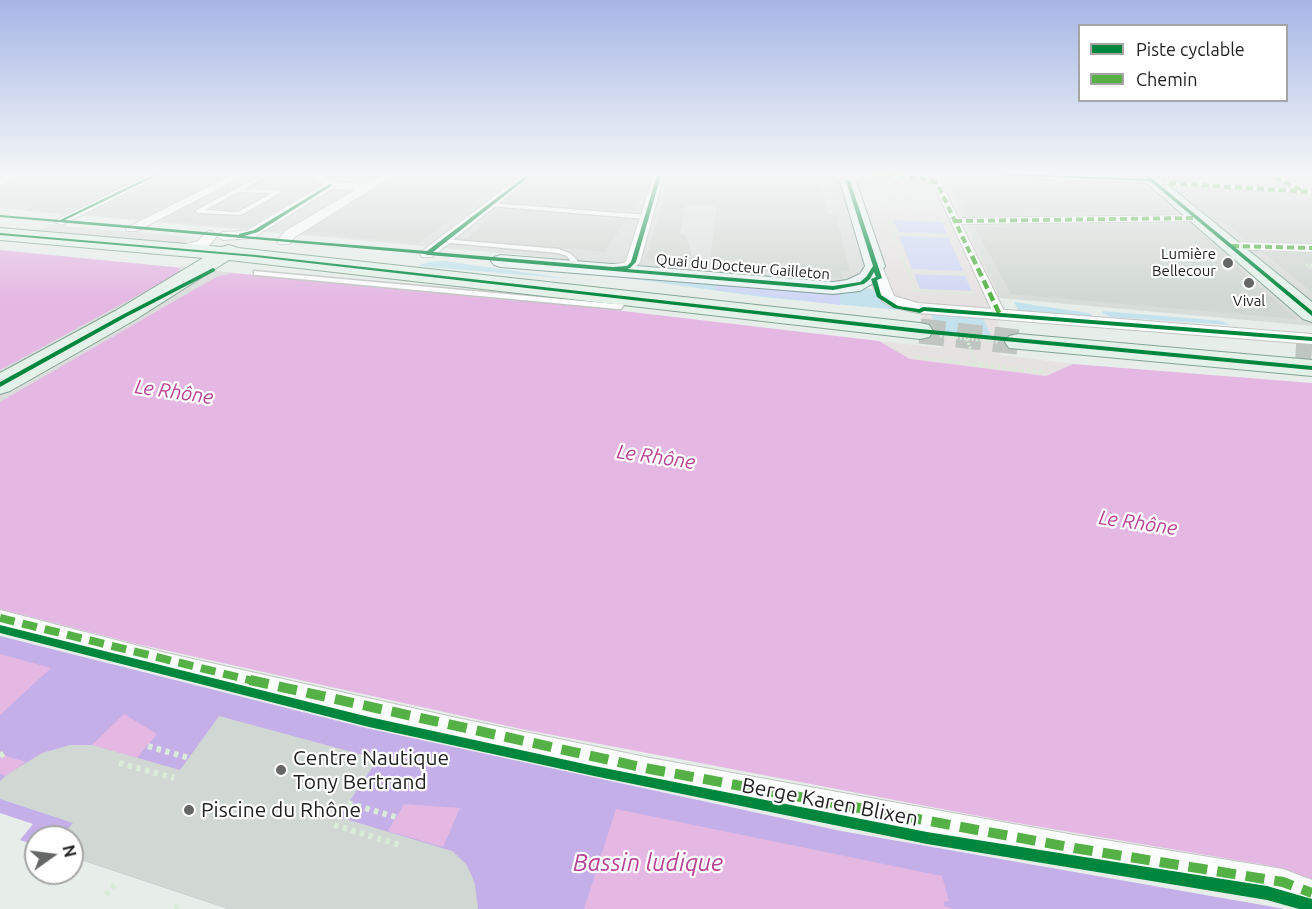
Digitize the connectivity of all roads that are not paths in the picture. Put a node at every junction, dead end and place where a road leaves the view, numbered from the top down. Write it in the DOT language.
graph roads {
  1 [pos="74,214"];
  2 [pos="160,214"];
  3 [pos="279,214"];
  4 [pos="323,214"];
  5 [pos="478,214"];
  6 [pos="613,214"];
  7 [pos="859,214"];
  8 [pos="952,214"];
  9 [pos="1195,214"];
  10 [pos="0,216"];
  11 [pos="647,217"];
  12 [pos="1199,218"];
  13 [pos="60,221"];
  14 [pos="955,221"];
  15 [pos="132,228"];
  16 [pos="0,234"];
  17 [pos="287,237"];
  18 [pos="465,245"];
  19 [pos="1232,246"];
  20 [pos="435,247"];
  21 [pos="1312,248"];
  22 [pos="215,253"];
  23 [pos="507,254"];
  24 [pos="633,262"];
  25 [pos="257,265"];
  26 [pos="875,266"];
  27 [pos="600,269"];
  28 [pos="391,271"];
  29 [pos="682,276"];
  30 [pos="624,299"];
  31 [pos="1312,314"];
  32 [pos="1232,320"];
  33 [pos="921,321"];
  34 [pos="1111,323"];
  35 [pos="1007,330"];
  36 [pos="1243,334"];
  37 [pos="1307,348"];
  38 [pos="0,385"];
  39 [pos="0,618"];
  40 [pos="1312,893"];
  1 -- 13 [label="street"];
  2 -- 15 [label="street"];
  3 -- 22 [label="street"];
  4 -- 17 [label="street"];
  5 -- 20 [label="street"];
  6 -- 11 [label="lane"];
  7 -- 26 [label="main road"];
  8 -- 14 [label="street"];
  9 -- 12 [label="main road"];
  10 -- 13 [label="main road, Quai du Docteur Gailleton"];
  11 -- 24 [label="street"];
  12 -- 14 [label="street"];
  12 -- 19 [label="main road"];
  13 -- 15 [label="main road, Quai du Docteur Gailleton"];
  14 -- 35 [label="street"];
  15 -- 22 [label="main road, Quai du Docteur Gailleton"];
  16 -- 22 [label="main road, Quai du Docteur Gailleton"];
  17 -- 20 [label="main road, Quai du Docteur Gailleton"];
  17 -- 22 [label="main road, Quai du Docteur Gailleton"];
  17 -- 25 [label="main road"];
  18 -- 23 [label="lane"];
  19 -- 21 [label="street"];
  19 -- 31 [label="main road"];
  20 -- 23 [label="main road, Quai du Docteur Gailleton"];
  20 -- 25 [label="main road, Quai du Docteur Gailleton"];
  22 -- 25 [label="main road"];
  22 -- 38 [label="main road"];
  23 -- 27 [label="main road, Quai du Docteur Gailleton"];
  23 -- 33 [label="main road, Quai du Docteur Gailleton"];
  24 -- 27 [label="street"];
  24 -- 29 [label="street"];
  25 -- 28 [label="main road, Quai du Docteur Gailleton"];
  25 -- 30 [label="lane"];
  26 -- 29 [label="main road, Quai du Docteur Gailleton"];
  26 -- 35 [label="street"];
  27 -- 29 [label="main road, Quai du Docteur Gailleton"];
  28 -- 30 [label="main road, Quai du Docteur Gailleton"];
  28 -- 33 [label="main road, Quai du Docteur Gailleton"];
  30 -- 33 [label="main road, Quai du Docteur Gailleton"];
  32 -- 34 [label="street"];
  32 -- 36 [label="street"];
  32 -- 37 [label="street"];
  34 -- 35 [label="street"];
  34 -- 36 [label="street"];
  35 -- 37 [label="main road"];
  36 -- 37 [label="street"];
  39 -- 40 [label="street, Berge Karen Blixen"];
}
